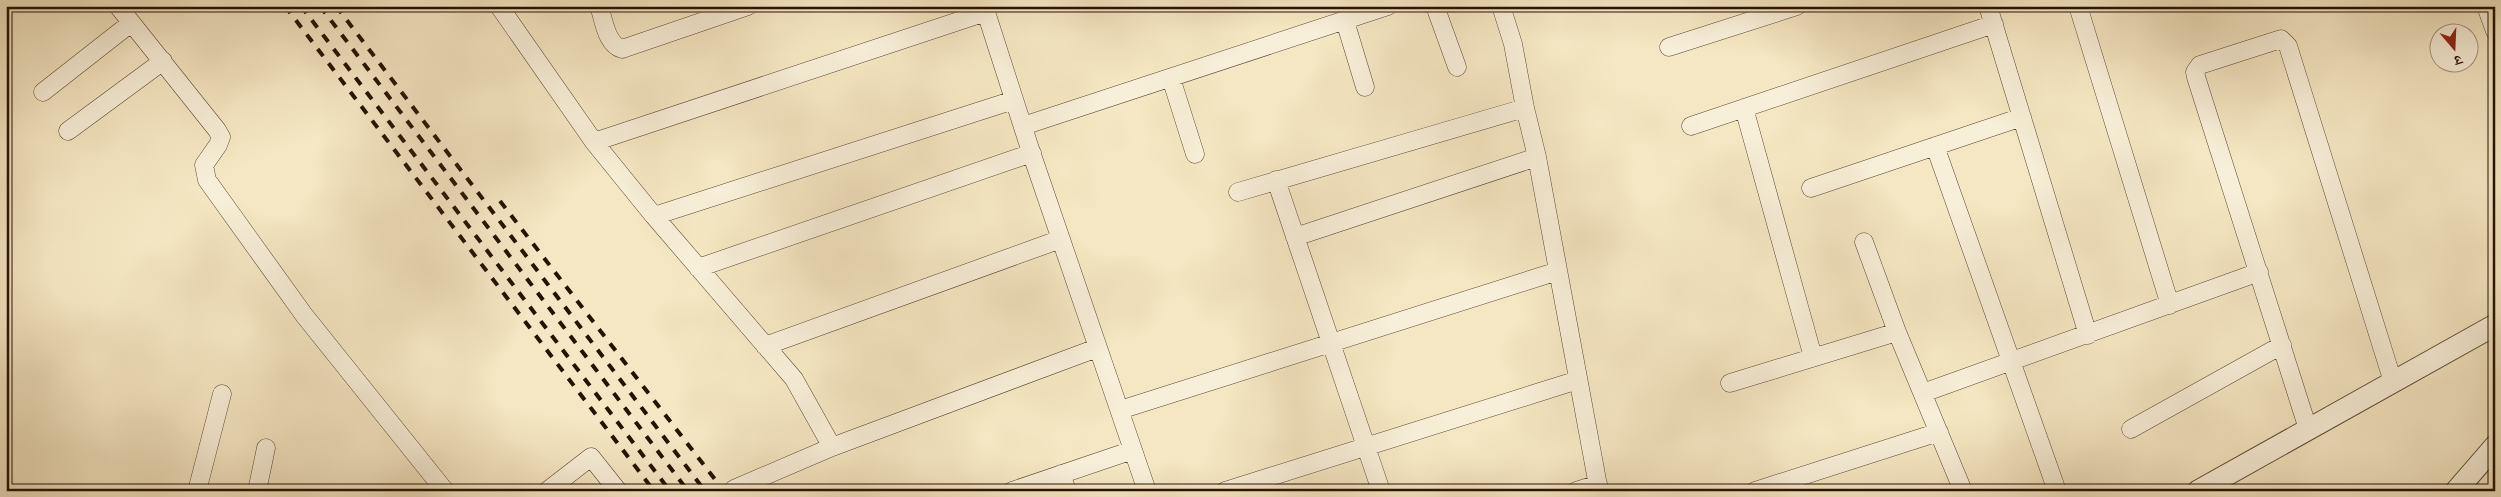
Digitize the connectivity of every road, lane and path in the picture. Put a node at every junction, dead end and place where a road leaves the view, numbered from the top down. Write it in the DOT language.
graph roads {
  1 [pos="118,6"];
  2 [pos="499,6"];
  3 [pos="599,6"];
  4 [pos="748,6"];
  5 [pos="1388,6"];
  6 [pos="1436,6"];
  7 [pos="1501,6"];
  8 [pos="1797,6"];
  9 [pos="1988,6"];
  10 [pos="2078,6"];
  11 [pos="2486,6"];
  12 [pos="985,9"];
  13 [pos="1345,21"];
  14 [pos="131,23"];
  15 [pos="1994,24"];
  16 [pos="2495,31"];
  17 [pos="1669,47"];
  18 [pos="162,61"];
  19 [pos="1457,67"];
  20 [pos="1171,78"];
  21 [pos="1365,87"];
  22 [pos="43,92"];
  23 [pos="1014,100"];
  24 [pos="1525,108"];
  25 [pos="1744,108"];
  26 [pos="2022,117"];
  27 [pos="1023,126"];
  28 [pos="1691,126"];
  29 [pos="68,131"];
  30 [pos="594,142"];
  31 [pos="1935,146"];
  32 [pos="1032,154"];
  33 [pos="1196,154"];
  34 [pos="1537,157"];
  35 [pos="1276,180"];
  36 [pos="1811,188"];
  37 [pos="1238,192"];
  38 [pos="654,216"];
  39 [pos="1295,237"];
  40 [pos="1061,239"];
  41 [pos="1864,242"];
  42 [pos="698,268"];
  43 [pos="1558,271"];
  44 [pos="2259,272"];
  45 [pos="2170,305"];
  46 [pos="2495,325"];
  47 [pos="1897,332"];
  48 [pos="2088,334"];
  49 [pos="1332,343"];
  50 [pos="2282,344"];
  51 [pos="765,346"];
  52 [pos="1097,348"];
  53 [pos="1813,357"];
  54 [pos="2012,361"];
  55 [pos="1578,380"];
  56 [pos="2393,382"];
  57 [pos="1730,383"];
  58 [pos="1923,393"];
  59 [pos="222,394"];
  60 [pos="1120,410"];
  61 [pos="2308,429"];
  62 [pos="2131,430"];
  63 [pos="1939,432"];
  64 [pos="1366,446"];
  65 [pos="2495,446"];
  66 [pos="266,448"];
  67 [pos="832,448"];
  68 [pos="1133,450"];
  69 [pos="1064,482"];
  70 [pos="1598,487"];
  71 [pos="734,489"];
  72 [pos="197,491"];
  73 [pos="256,491"];
  74 [pos="445,491"];
  75 [pos="548,491"];
  76 [pos="618,491"];
  77 [pos="1012,491"];
  78 [pos="1148,491"];
  79 [pos="1225,491"];
  80 [pos="1381,491"];
  81 [pos="1576,491"];
  82 [pos="1755,491"];
  83 [pos="1963,491"];
  84 [pos="2057,491"];
  85 [pos="2198,491"];
  86 [pos="2456,491"];
  1 -- 14 [label="street"];
  2 -- 30 [label="street"];
  3 -- 4 [label="street"];
  5 -- 13 [label="street"];
  6 -- 19 [label="street"];
  7 -- 24 [label="street"];
  8 -- 17 [label="street"];
  9 -- 15 [label="street"];
  10 -- 45 [label="street"];
  11 -- 16 [label="street"];
  12 -- 23 [label="street"];
  12 -- 30 [label="street"];
  13 -- 20 [label="street"];
  13 -- 21 [label="street"];
  14 -- 18 [label="street"];
  14 -- 22 [label="street"];
  15 -- 25 [label="street"];
  15 -- 26 [label="street"];
  18 -- 29 [label="street"];
  18 -- 74 [label="street"];
  20 -- 27 [label="street"];
  20 -- 33 [label="street"];
  23 -- 27 [label="street"];
  23 -- 38 [label="street"];
  24 -- 34 [label="street"];
  24 -- 35 [label="street"];
  25 -- 28 [label="street"];
  25 -- 53 [label="street"];
  26 -- 31 [label="street"];
  26 -- 48 [label="street"];
  27 -- 32 [label="street"];
  30 -- 38 [label="street"];
  31 -- 36 [label="street"];
  31 -- 54 [label="street"];
  32 -- 40 [label="street"];
  32 -- 42 [label="street"];
  34 -- 39 [label="street"];
  34 -- 43 [label="street"];
  35 -- 37 [label="street"];
  35 -- 39 [label="street"];
  38 -- 42 [label="street"];
  39 -- 49 [label="street"];
  40 -- 51 [label="street"];
  40 -- 52 [label="street"];
  41 -- 47 [label="street"];
  42 -- 51 [label="street"];
  43 -- 49 [label="street"];
  43 -- 55 [label="street"];
  44 -- 45 [label="street"];
  44 -- 50 [label="street"];
  44 -- 56 [label="street"];
  45 -- 48 [label="street"];
  46 -- 56 [label="street"];
  47 -- 53 [label="street"];
  47 -- 58 [label="street"];
  48 -- 54 [label="street"];
  49 -- 60 [label="street"];
  49 -- 64 [label="street"];
  50 -- 61 [label="street"];
  50 -- 62 [label="street"];
  51 -- 67 [label="street"];
  52 -- 60 [label="street"];
  52 -- 67 [label="street"];
  53 -- 57 [label="street"];
  54 -- 58 [label="street"];
  54 -- 84 [label="street"];
  55 -- 64 [label="street"];
  55 -- 70 [label="street"];
  56 -- 61 [label="street"];
  58 -- 63 [label="street"];
  59 -- 72 [label="street"];
  60 -- 68 [label="street"];
  61 -- 85 [label="street"];
  63 -- 82 [label="street"];
  63 -- 83 [label="street"];
  64 -- 79 [label="street"];
  64 -- 80 [label="street"];
  65 -- 86 [label="street"];
  66 -- 73 [label="street"];
  67 -- 71 [label="street"];
  68 -- 69 [label="street"];
  68 -- 78 [label="street"];
  69 -- 77 [label="street"];
  70 -- 81 [label="street"];
  75 -- 76 [label="street"];
}
